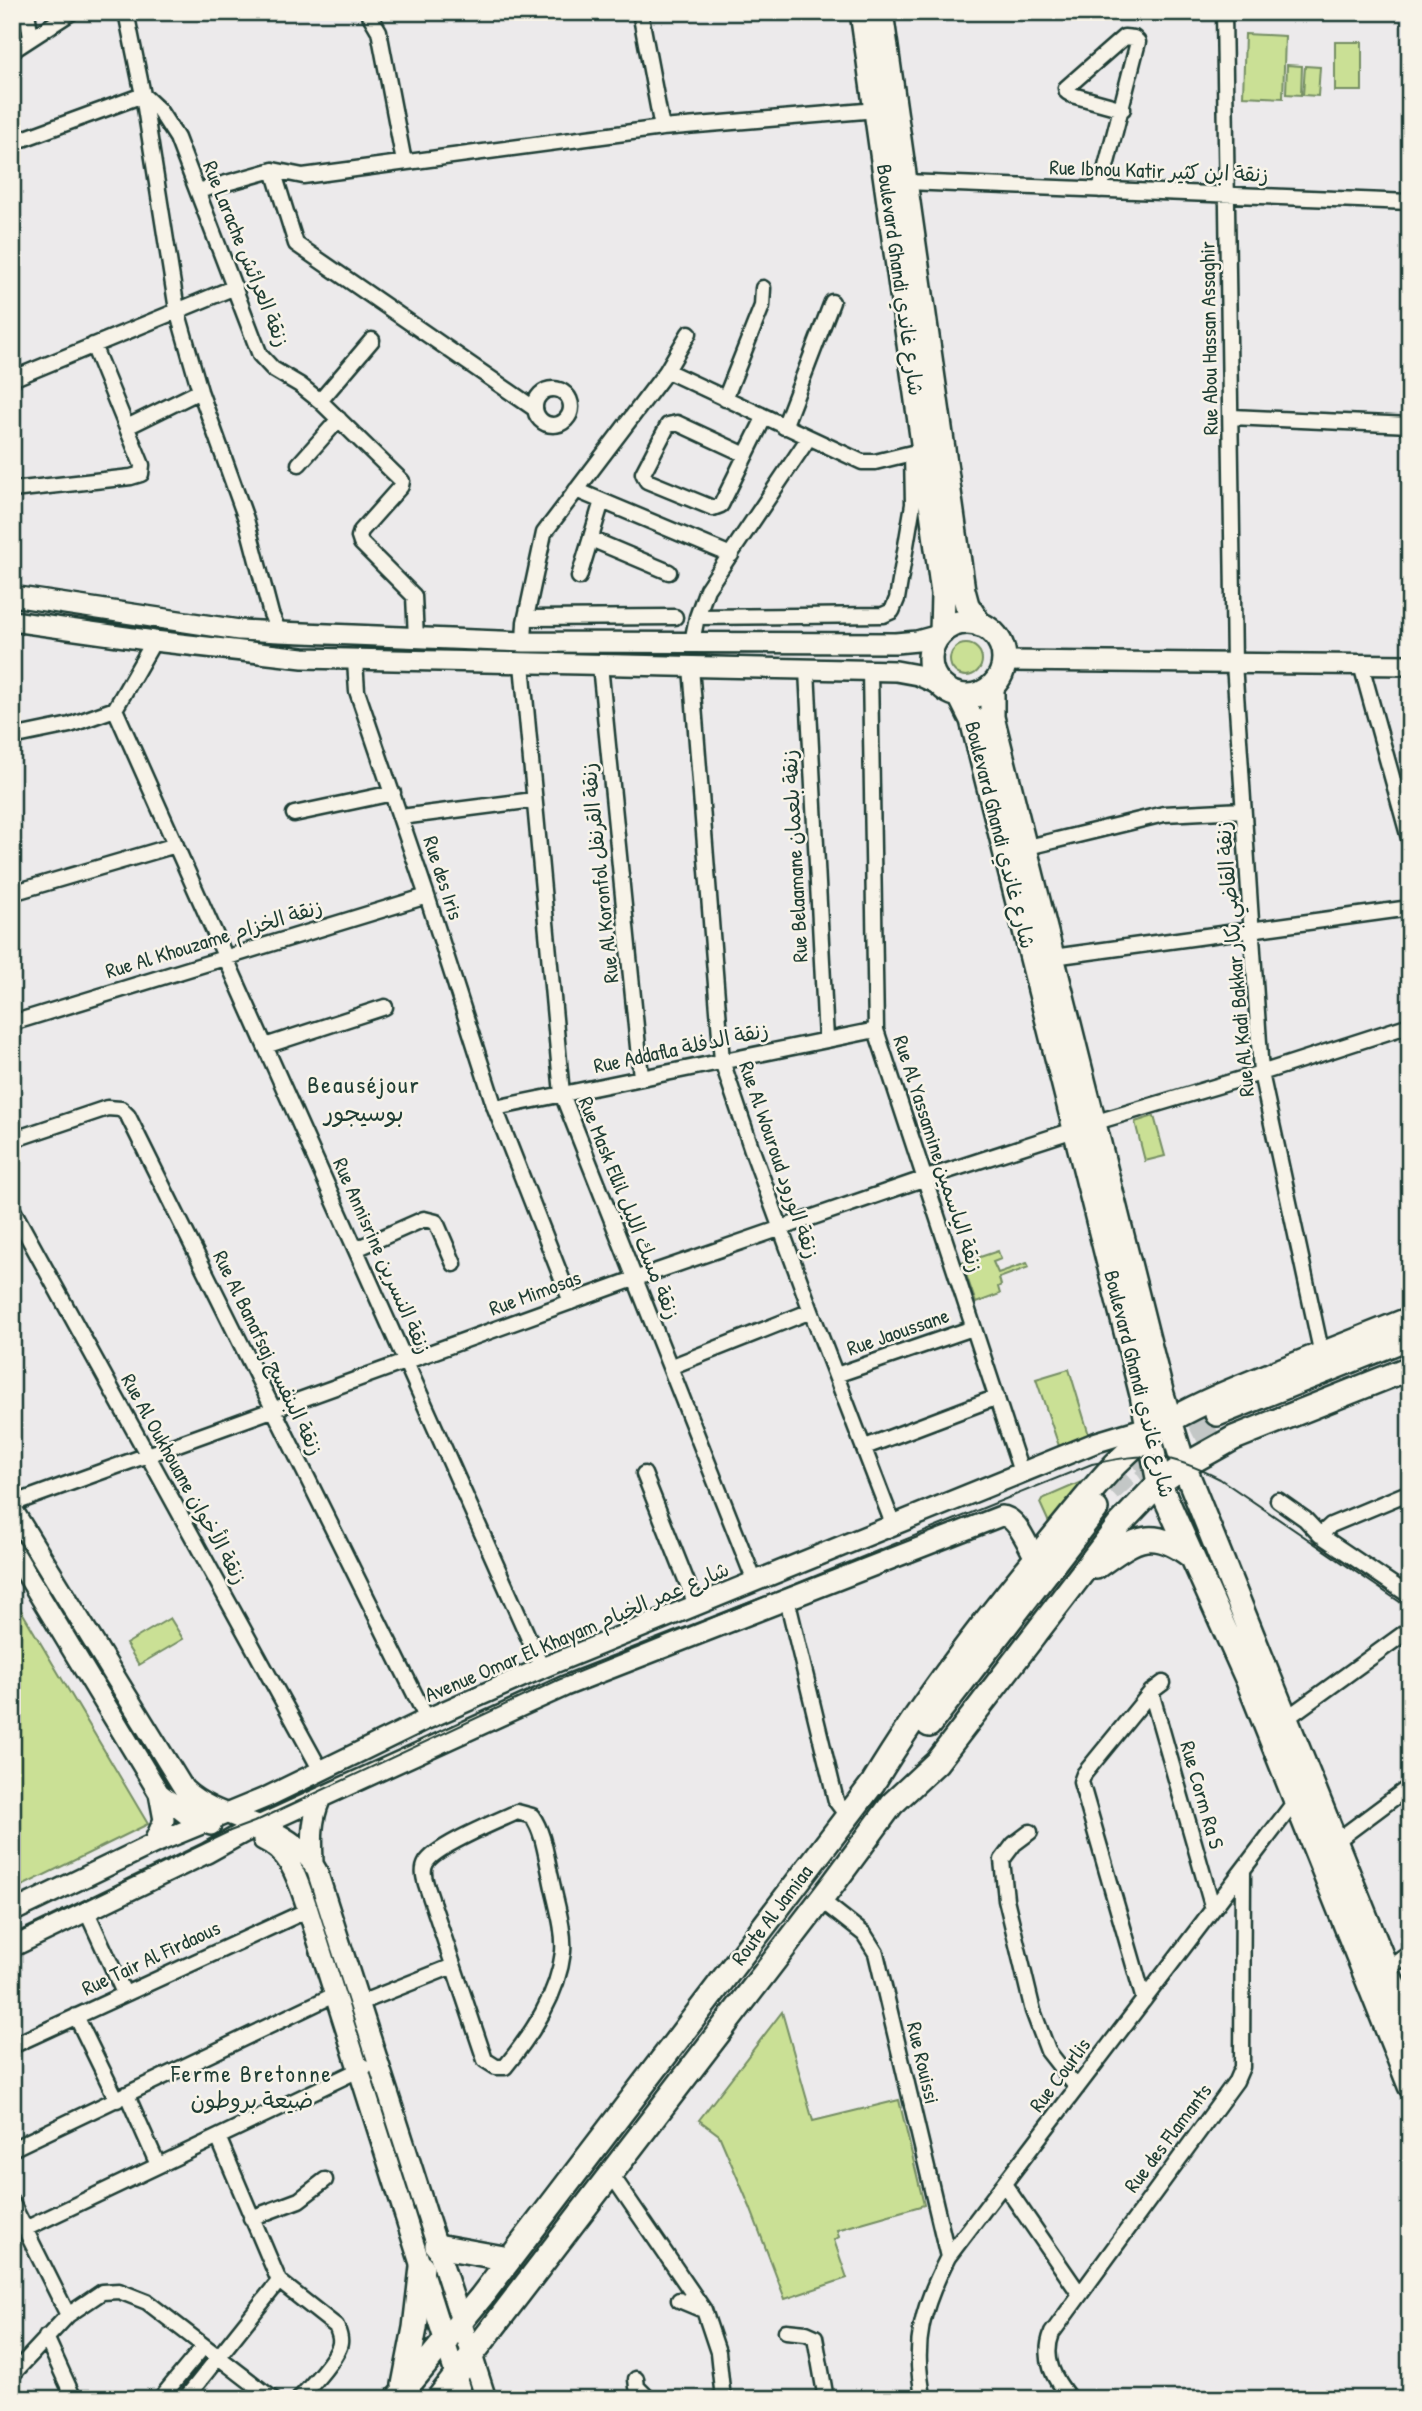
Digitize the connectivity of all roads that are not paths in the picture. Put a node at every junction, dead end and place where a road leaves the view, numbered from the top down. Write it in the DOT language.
graph roads {
  1 [pos="27,12"];
  2 [pos="72,12"];
  3 [pos="126,12"];
  4 [pos="640,12"];
  5 [pos="862,12"];
  6 [pos="881,12"];
  7 [pos="1224,12"];
  8 [pos="369,14"];
  9 [pos="31,38"];
  10 [pos="12,51"];
  11 [pos="143,95"];
  12 [pos="1122,109"];
  13 [pos="877,110"];
  14 [pos="662,128"];
  15 [pos="12,143"];
  16 [pos="404,162"];
  17 [pos="273,170"];
  18 [pos="906,181"];
  19 [pos="1100,190"];
  20 [pos="198,191"];
  21 [pos="1228,195"];
  22 [pos="1410,202"];
  23 [pos="235,287"];
  24 [pos="763,288"];
  25 [pos="832,302"];
  26 [pos="177,310"];
  27 [pos="689,333"];
  28 [pos="372,340"];
  29 [pos="93,345"];
  30 [pos="667,371"];
  31 [pos="12,379"];
  32 [pos="200,391"];
  33 [pos="725,399"];
  34 [pos="320,401"];
  35 [pos="535,409"];
  36 [pos="1232,417"];
  37 [pos="764,418"];
  38 [pos="339,419"];
  39 [pos="1410,425"];
  40 [pos="127,427"];
  41 [pos="783,427"];
  42 [pos="808,439"];
  43 [pos="918,452"];
  44 [pos="746,455"];
  45 [pos="299,464"];
  46 [pos="12,490"];
  47 [pos="576,490"];
  48 [pos="602,501"];
  49 [pos="591,538"];
  50 [pos="731,555"];
  51 [pos="669,572"];
  52 [pos="579,576"];
  53 [pos="12,596"];
  54 [pos="675,617"];
  55 [pos="697,617"];
  56 [pos="526,618"];
  57 [pos="12,621"];
  58 [pos="979,625"];
  59 [pos="279,632"];
  60 [pos="941,633"];
  61 [pos="416,638"];
  62 [pos="154,641"];
  63 [pos="524,642"];
  64 [pos="692,642"];
  65 [pos="355,661"];
  66 [pos="1004,661"];
  67 [pos="522,664"];
  68 [pos="600,664"];
  69 [pos="1361,665"];
  70 [pos="1410,665"];
  71 [pos="691,667"];
  72 [pos="807,670"];
  73 [pos="870,671"];
  74 [pos="1235,672"];
  75 [pos="992,687"];
  76 [pos="950,690"];
  77 [pos="115,709"];
  78 [pos="12,737"];
  79 [pos="393,793"];
  80 [pos="534,800"];
  81 [pos="1243,810"];
  82 [pos="294,814"];
  83 [pos="401,817"];
  84 [pos="1410,842"];
  85 [pos="176,845"];
  86 [pos="1024,848"];
  87 [pos="13,890"];
  88 [pos="427,896"];
  89 [pos="1410,908"];
  90 [pos="1251,930"];
  91 [pos="1053,957"];
  92 [pos="225,958"];
  93 [pos="385,1007"];
  94 [pos="12,1023"];
  95 [pos="1410,1025"];
  96 [pos="876,1030"];
  97 [pos="825,1039"];
  98 [pos="265,1046"];
  99 [pos="722,1061"];
  100 [pos="1261,1073"];
  101 [pos="641,1077"];
  102 [pos="562,1094"];
  103 [pos="495,1108"];
  104 [pos="1084,1126"];
  105 [pos="12,1140"];
  106 [pos="923,1179"];
  107 [pos="12,1208"];
  108 [pos="782,1230"];
  109 [pos="356,1249"];
  110 [pos="454,1264"];
  111 [pos="634,1279"];
  112 [pos="571,1302"];
  113 [pos="811,1311"];
  114 [pos="1410,1319"];
  115 [pos="973,1328"];
  116 [pos="1410,1337"];
  117 [pos="1410,1352"];
  118 [pos="1322,1354"];
  119 [pos="406,1363"];
  120 [pos="670,1367"];
  121 [pos="1410,1368"];
  122 [pos="836,1375"];
  123 [pos="997,1397"];
  124 [pos="273,1409"];
  125 [pos="1170,1420"];
  126 [pos="1149,1431"];
  127 [pos="864,1447"];
  128 [pos="146,1454"];
  129 [pos="1184,1466"];
  130 [pos="1021,1472"];
  131 [pos="644,1474"];
  132 [pos="1159,1483"];
  133 [pos="1410,1492"];
  134 [pos="1278,1500"];
  135 [pos="12,1504"];
  136 [pos="12,1509"];
  137 [pos="893,1524"];
  138 [pos="1320,1535"];
  139 [pos="12,1550"];
  140 [pos="1192,1558"];
  141 [pos="1036,1559"];
  142 [pos="755,1582"];
  143 [pos="1073,1584"];
  144 [pos="1410,1596"];
  145 [pos="787,1599"];
  146 [pos="696,1605"];
  147 [pos="1410,1629"];
  148 [pos="542,1668"];
  149 [pos="1287,1718"];
  150 [pos="427,1719"];
  151 [pos="320,1769"];
  152 [pos="873,1783"];
  153 [pos="1410,1786"];
  154 [pos="159,1793"];
  155 [pos="320,1800"];
  156 [pos="1296,1800"];
  157 [pos="892,1804"];
  158 [pos="228,1813"];
  159 [pos="850,1813"];
  160 [pos="203,1822"];
  161 [pos="252,1829"];
  162 [pos="1030,1832"];
  163 [pos="1335,1842"];
  164 [pos="153,1844"];
  165 [pos="313,1862"];
  166 [pos="1243,1870"];
  167 [pos="821,1900"];
  168 [pos="1213,1909"];
  169 [pos="308,1910"];
  170 [pos="12,1912"];
  171 [pos="87,1912"];
  172 [pos="12,1947"];
  173 [pos="1410,1953"];
  174 [pos="453,1966"];
  175 [pos="1397,1986"];
  176 [pos="124,1993"];
  177 [pos="334,1994"];
  178 [pos="1144,2000"];
  179 [pos="360,2003"];
  180 [pos="76,2016"];
  181 [pos="1410,2027"];
  182 [pos="12,2046"];
  183 [pos="378,2060"];
  184 [pos="359,2070"];
  185 [pos="1410,2086"];
  186 [pos="1077,2088"];
  187 [pos="122,2097"];
  188 [pos="218,2137"];
  189 [pos="12,2149"];
  190 [pos="158,2165"];
  191 [pos="611,2174"];
  192 [pos="325,2180"];
  193 [pos="1004,2183"];
  194 [pos="12,2203"];
  195 [pos="251,2218"];
  196 [pos="25,2229"];
  197 [pos="437,2246"];
  198 [pos="948,2257"];
  199 [pos="509,2259"];
  200 [pos="422,2267"];
  201 [pos="279,2281"];
  202 [pos="1079,2292"];
  203 [pos="679,2300"];
  204 [pos="704,2311"];
  205 [pos="68,2315"];
  206 [pos="461,2322"];
  207 [pos="786,2331"];
  208 [pos="46,2337"];
  209 [pos="444,2341"];
  210 [pos="204,2346"];
  211 [pos="471,2354"];
  212 [pos="219,2358"];
  213 [pos="12,2375"];
  214 [pos="455,2375"];
  215 [pos="636,2379"];
  216 [pos="399,2396"];
  217 [pos="74,2399"];
  218 [pos="160,2399"];
  219 [pos="185,2399"];
  220 [pos="273,2399"];
  221 [pos="299,2399"];
  222 [pos="438,2399"];
  223 [pos="463,2399"];
  224 [pos="486,2399"];
  225 [pos="649,2399"];
  226 [pos="723,2399"];
  227 [pos="826,2399"];
  228 [pos="924,2399"];
  229 [pos="1070,2399"];
  1 -- 9 [label="street"];
  2 -- 9 [label="street"];
  3 -- 11 [label="street"];
  4 -- 14 [label="street"];
  5 -- 13 [label="main road, Boulevard Ghandi شارع غاندي"];
  6 -- 18 [label="main road, Boulevard Ghandi شارع غاندي"];
  7 -- 21 [label="street, Rue Abou Hassan Assaghir"];
  8 -- 16 [label="street"];
  9 -- 10 [label="street"];
  11 -- 15 [label="street"];
  11 -- 20 [label="street, Rue Larache زنقة العرائش"];
  11 -- 26 [label="street"];
  12 -- 12 [label="street"];
  12 -- 19 [label="street"];
  13 -- 14 [label="street"];
  13 -- 43 [label="main road, Boulevard Ghandi شارع غاندي"];
  14 -- 16 [label="street"];
  16 -- 17 [label="street"];
  17 -- 20 [label="street"];
  17 -- 35 [label="street"];
  18 -- 19 [label="street, Rue Ibnou Katir زنقة ابن كثير"];
  18 -- 58 [label="main road, Boulevard Ghandi شارع غاندي"];
  19 -- 21 [label="street, Rue Ibnou Katir زنقة ابن كثير"];
  20 -- 23 [label="street, Rue Larache زنقة العرائش"];
  21 -- 22 [label="street, Rue Ibnou Katir زنقة ابن كثير"];
  21 -- 36 [label="street, Rue Abou Hassan Assaghir"];
  23 -- 26 [label="street"];
  23 -- 34 [label="street, Rue Larache زنقة العرائش"];
  24 -- 33 [label="street"];
  25 -- 41 [label="street"];
  26 -- 29 [label="street"];
  26 -- 32 [label="street"];
  27 -- 30 [label="street"];
  28 -- 34 [label="street"];
  29 -- 31 [label="street"];
  29 -- 40 [label="street"];
  30 -- 33 [label="street"];
  30 -- 47 [label="street"];
  32 -- 40 [label="street"];
  32 -- 59 [label="street"];
  33 -- 37 [label="street"];
  34 -- 38 [label="street, Rue Larache زنقة العرائش"];
  36 -- 39 [label="street"];
  36 -- 74 [label="street, Rue Abou Hassan Assaghir"];
  37 -- 41 [label="street"];
  37 -- 44 [label="street"];
  38 -- 45 [label="street"];
  38 -- 61 [label="street, Rue Larache زنقة العرائش"];
  40 -- 46 [label="street"];
  41 -- 42 [label="street"];
  42 -- 43 [label="street"];
  42 -- 50 [label="street"];
  43 -- 55 [label="street"];
  43 -- 60 [label="main road, Boulevard Ghandi شارع غاندي"];
  44 -- 44 [label="street"];
  47 -- 48 [label="street"];
  47 -- 56 [label="street"];
  48 -- 49 [label="street"];
  48 -- 50 [label="street"];
  49 -- 51 [label="street"];
  49 -- 52 [label="street"];
  50 -- 55 [label="street"];
  53 -- 59 [label="main road"];
  54 -- 56 [label="street"];
  55 -- 64 [label="street"];
  56 -- 63 [label="street"];
  57 -- 62 [label="main road"];
  58 -- 60 [label="main road"];
  58 -- 66 [label="main road"];
  59 -- 61 [label="main road"];
  60 -- 64 [label="main road"];
  60 -- 76 [label="main road"];
  61 -- 63 [label="main road"];
  62 -- 65 [label="main road"];
  62 -- 77 [label="street"];
  63 -- 64 [label="main road"];
  65 -- 67 [label="main road"];
  65 -- 79 [label="street, Rue des Iris"];
  66 -- 74 [label="main road"];
  66 -- 75 [label="main road"];
  67 -- 68 [label="main road"];
  67 -- 80 [label="street, Rue Mask Ellil زنقة مسك الليل"];
  68 -- 71 [label="main road"];
  68 -- 101 [label="street, Rue Al Koronfol زنقة القرنفل"];
  69 -- 70 [label="main road"];
  69 -- 74 [label="main road"];
  69 -- 84 [label="street"];
  71 -- 72 [label="main road"];
  71 -- 99 [label="street, Rue Al Wouroud زنقة الورود"];
  72 -- 73 [label="main road"];
  72 -- 97 [label="street, Rue Belaamane زنقة بلعمان"];
  73 -- 76 [label="main road"];
  73 -- 96 [label="street, Rue Al Yassamine زنقة الياسمين"];
  74 -- 81 [label="street, Rue Al Kadi Bakkar زنقة القاضي بكار"];
  75 -- 76 [label="main road"];
  75 -- 86 [label="main road, Boulevard Ghandi شارع غاندي"];
  76 -- 104 [label="main road, Boulevard Ghandi شارع غاندي"];
  77 -- 78 [label="street"];
  77 -- 85 [label="street, Rue Annisrine زنقة النسرين"];
  79 -- 82 [label="street"];
  79 -- 83 [label="street, Rue des Iris"];
  80 -- 83 [label="street"];
  80 -- 102 [label="street, Rue Mask Ellil زنقة مسك الليل"];
  81 -- 86 [label="street"];
  81 -- 90 [label="street, Rue Al Kadi Bakkar زنقة القاضي بكار"];
  83 -- 88 [label="street, Rue des Iris"];
  85 -- 87 [label="street"];
  85 -- 92 [label="street, Rue Annisrine زنقة النسرين"];
  86 -- 91 [label="main road, Boulevard Ghandi شارع غاندي"];
  88 -- 92 [label="street, Rue Al Khouzame زنقة الخزام"];
  88 -- 103 [label="street, Rue des Iris"];
  89 -- 90 [label="street"];
  90 -- 91 [label="street"];
  90 -- 100 [label="street, Rue Al Kadi Bakkar زنقة القاضي بكار"];
  91 -- 104 [label="main road, Boulevard Ghandi شارع غاندي"];
  92 -- 94 [label="street, Rue Al Khouzame زنقة الخزام"];
  92 -- 98 [label="street, Rue Annisrine زنقة النسرين"];
  93 -- 98 [label="street"];
  95 -- 100 [label="street, Rue Mimosas"];
  96 -- 97 [label="street, Rue Addafla زنقة الدفلة"];
  96 -- 106 [label="street, Rue Al Yassamine زنقة الياسمين"];
  97 -- 99 [label="street, Rue Addafla زنقة الدفلة"];
  98 -- 109 [label="street, Rue Annisrine زنقة النسرين"];
  99 -- 101 [label="street, Rue Addafla زنقة الدفلة"];
  99 -- 108 [label="street, Rue Al Wouroud زنقة الورود"];
  100 -- 104 [label="street, Rue Mimosas"];
  100 -- 118 [label="street, Rue Al Kadi Bakkar زنقة القاضي بكار"];
  101 -- 102 [label="street, Rue Addafla زنقة الدفلة"];
  102 -- 103 [label="street, Rue Addafla زنقة الدفلة"];
  102 -- 111 [label="street, Rue Mask Ellil زنقة مسك الليل"];
  103 -- 112 [label="street, Rue des Iris"];
  104 -- 106 [label="street, Rue Mimosas"];
  104 -- 125 [label="main road, Boulevard Ghandi شارع غاندي"];
  104 -- 126 [label="main road, Boulevard Ghandi شارع غاندي"];
  105 -- 124 [label="street, Rue Al Banafsaj زنقة البنفسج"];
  106 -- 108 [label="street, Rue Mimosas"];
  106 -- 115 [label="street, Rue Al Yassamine زنقة الياسمين"];
  107 -- 128 [label="street, Rue Al Oukhouane زنقة الأخوان"];
  108 -- 111 [label="street, Rue Mimosas"];
  108 -- 113 [label="street, Rue Al Wouroud زنقة الورود"];
  109 -- 110 [label="street"];
  109 -- 119 [label="street, Rue Annisrine زنقة النسرين"];
  111 -- 112 [label="street, Rue Mimosas"];
  111 -- 120 [label="street, Rue Mask Ellil زنقة مسك الليل"];
  112 -- 119 [label="street, Rue Mimosas"];
  113 -- 120 [label="street"];
  113 -- 122 [label="street, Rue Al Wouroud زنقة الورود"];
  114 -- 118 [label="main road, Route Al Jamiaa"];
  115 -- 122 [label="street, Rue Jaoussane"];
  115 -- 123 [label="street, Rue Al Yassamine زنقة الياسمين"];
  116 -- 117 [label="main road"];
  118 -- 125 [label="main road, Route Al Jamiaa"];
  119 -- 124 [label="street, Rue Mimosas"];
  119 -- 148 [label="street, Rue Annisrine زنقة النسرين"];
  120 -- 142 [label="street, Rue Mask Ellil زنقة مسك الليل"];
  121 -- 129 [label="main road, Route Al Jamiaa"];
  122 -- 127 [label="street, Rue Al Wouroud زنقة الورود"];
  123 -- 127 [label="street"];
  123 -- 130 [label="street, Rue Al Yassamine زنقة الياسمين"];
  124 -- 128 [label="street, Rue Mimosas"];
  124 -- 150 [label="street, Rue Al Banafsaj زنقة البنفسج"];
  125 -- 126 [label="main road, Route Al Jamiaa"];
  125 -- 129 [label="main road, Boulevard Ghandi شارع غاندي"];
  126 -- 130 [label="main road, Avenue Omar El Khayam شارع عمر الخيام"];
  126 -- 132 [label="main road, Boulevard Ghandi شارع غاندي"];
  126 -- 141 [label="main road, Route Al Jamiaa"];
  127 -- 137 [label="street, Rue Al Wouroud زنقة الورود"];
  128 -- 135 [label="street, Rue Mimosas"];
  128 -- 151 [label="street, Rue Al Oukhouane زنقة الأخوان"];
  129 -- 132 [label="main road, Route Al Jamiaa"];
  129 -- 149 [label="main road, Boulevard Ghandi شارع غاندي"];
  130 -- 137 [label="main road, Avenue Omar El Khayam شارع عمر الخيام"];
  131 -- 146 [label="street"];
  132 -- 140 [label="main road, Boulevard Ghandi شارع غاندي"];
  132 -- 143 [label="main road, Route Al Jamiaa"];
  133 -- 138 [label="street"];
  134 -- 138 [label="street"];
  136 -- 158 [label="main road"];
  137 -- 142 [label="main road, Avenue Omar El Khayam شارع عمر الخيام"];
  138 -- 144 [label="street"];
  139 -- 154 [label="main road"];
  140 -- 143 [label="main road"];
  140 -- 156 [label="main road, Boulevard Ghandi شارع غاندي"];
  141 -- 145 [label="main road"];
  141 -- 152 [label="main road, Route Al Jamiaa"];
  142 -- 146 [label="main road, Avenue Omar El Khayam شارع عمر الخيام"];
  143 -- 157 [label="main road, Route Al Jamiaa"];
  145 -- 155 [label="main road"];
  145 -- 159 [label="street"];
  146 -- 148 [label="main road, Avenue Omar El Khayam شارع عمر الخيام"];
  147 -- 149 [label="street"];
  148 -- 150 [label="main road, Avenue Omar El Khayam شارع عمر الخيام"];
  149 -- 163 [label="main road, Boulevard Ghandi شارع غاندي"];
  150 -- 151 [label="main road, Avenue Omar El Khayam شارع عمر الخيام"];
  151 -- 158 [label="main road, Avenue Omar El Khayam شارع عمر الخيام"];
  152 -- 157 [label="main road"];
  152 -- 159 [label="main road, Route Al Jamiaa"];
  153 -- 163 [label="street"];
  154 -- 160 [label="main road"];
  154 -- 164 [label="main road"];
  155 -- 161 [label="main road"];
  155 -- 165 [label="main road"];
  156 -- 166 [label="street, Rue Courlis"];
  156 -- 185 [label="main road, Boulevard Ghandi شارع غاندي"];
  157 -- 167 [label="main road, Route Al Jamiaa"];
  158 -- 160 [label="main road, Avenue Omar El Khayam شارع عمر الخيام"];
  158 -- 161 [label="main road"];
  159 -- 199 [label="main road, Route Al Jamiaa"];
  160 -- 161 [label="main road"];
  160 -- 164 [label="main road, Avenue Omar El Khayam شارع عمر الخيام"];
  161 -- 165 [label="main road"];
  161 -- 169 [label="main road"];
  161 -- 171 [label="main road"];
  162 -- 186 [label="street"];
  163 -- 175 [label="main road, Boulevard Ghandi شارع غاندي"];
  164 -- 170 [label="main road, Avenue Omar El Khayam شارع عمر الخيام"];
  165 -- 179 [label="main road"];
  166 -- 168 [label="street, Rue Courlis"];
  166 -- 202 [label="street, Rue des Flamants"];
  167 -- 191 [label="main road, Route Al Jamiaa"];
  167 -- 198 [label="street, Rue Rouissi"];
  168 -- 178 [label="street, Rue Courlis"];
  168 -- 178 [label="street, Rue Corm Ra S"];
  169 -- 176 [label="street, Rue Tair Al Firdaous"];
  169 -- 177 [label="main road"];
  171 -- 172 [label="main road"];
  171 -- 176 [label="street"];
  173 -- 175 [label="street"];
  174 -- 174 [label="street"];
  174 -- 179 [label="street"];
  175 -- 181 [label="main road, Boulevard Ghandi شارع غاندي"];
  176 -- 180 [label="street, Rue Tair Al Firdaous"];
  177 -- 184 [label="main road"];
  177 -- 187 [label="street"];
  178 -- 186 [label="street, Rue Courlis"];
  179 -- 183 [label="main road"];
  180 -- 182 [label="street, Rue Tair Al Firdaous"];
  180 -- 187 [label="street"];
  183 -- 184 [label="street"];
  183 -- 197 [label="main road"];
  184 -- 188 [label="street"];
  184 -- 200 [label="main road"];
  186 -- 193 [label="street, Rue Courlis"];
  187 -- 189 [label="street"];
  187 -- 190 [label="street"];
  188 -- 190 [label="street"];
  188 -- 195 [label="street"];
  190 -- 196 [label="street"];
  191 -- 204 [label="street"];
  191 -- 211 [label="main road, Route Al Jamiaa"];
  192 -- 195 [label="street"];
  193 -- 198 [label="street, Rue Courlis"];
  193 -- 202 [label="street"];
  194 -- 196 [label="street"];
  195 -- 201 [label="street"];
  196 -- 205 [label="street"];
  197 -- 199 [label="main road"];
  197 -- 206 [label="main road"];
  198 -- 228 [label="street, Rue Courlis"];
  199 -- 206 [label="main road, Route Al Jamiaa"];
  200 -- 209 [label="main road"];
  200 -- 216 [label="main road"];
  201 -- 212 [label="street"];
  201 -- 221 [label="street"];
  202 -- 229 [label="street, Rue des Flamants"];
  203 -- 204 [label="street"];
  204 -- 226 [label="street"];
  205 -- 208 [label="street"];
  205 -- 210 [label="street"];
  206 -- 209 [label="main road, Route Al Jamiaa"];
  206 -- 211 [label="main road"];
  207 -- 227 [label="street"];
  208 -- 213 [label="street"];
  208 -- 217 [label="street"];
  209 -- 214 [label="main road"];
  209 -- 216 [label="main road, Route Al Jamiaa"];
  210 -- 212 [label="street"];
  210 -- 218 [label="street"];
  211 -- 214 [label="main road, Route Al Jamiaa"];
  211 -- 224 [label="main road"];
  212 -- 219 [label="street"];
  212 -- 220 [label="street"];
  214 -- 222 [label="main road, Route Al Jamiaa"];
  214 -- 223 [label="main road"];
  215 -- 225 [label="street"];
}
